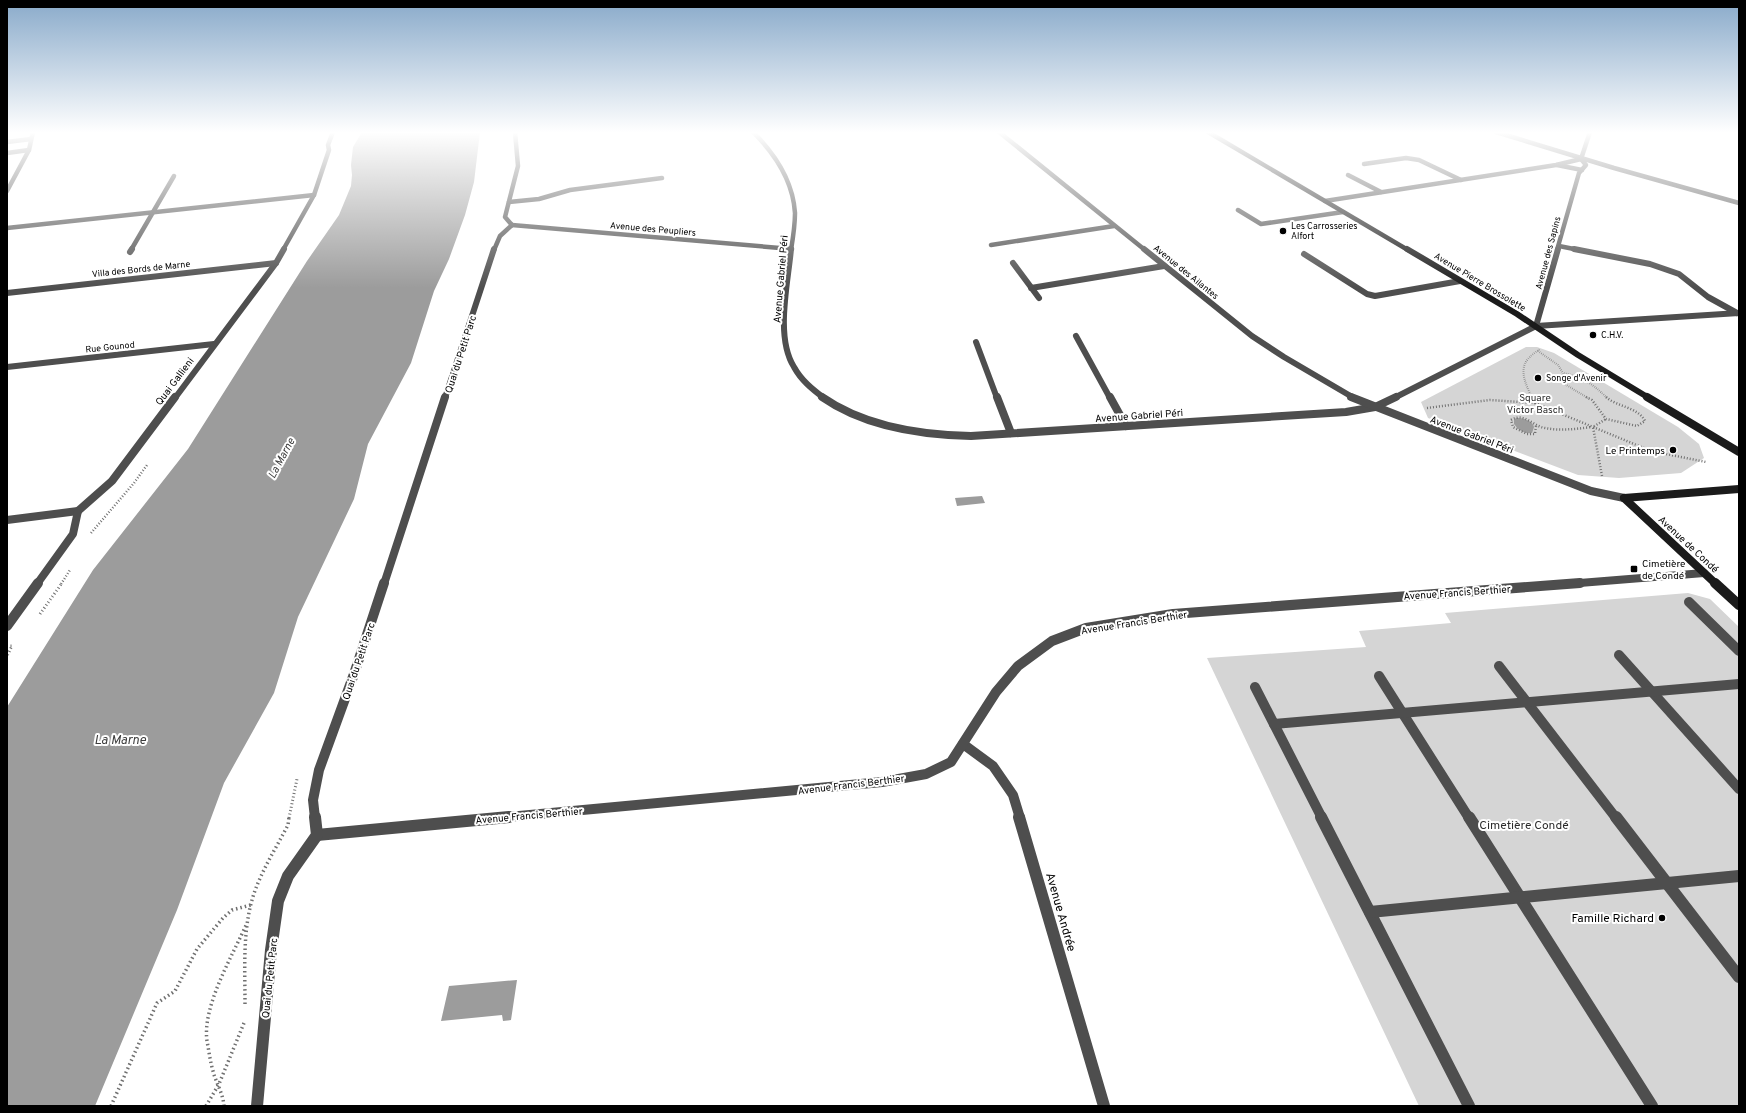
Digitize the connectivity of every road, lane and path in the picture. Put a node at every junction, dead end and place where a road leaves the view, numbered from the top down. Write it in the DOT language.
graph roads {
  1 [pos="170,184"];
  2 [pos="317,184"];
  3 [pos="514,184"];
  4 [pos="616,184"];
  5 [pos="789,184"];
  6 [pos="1063,184"];
  7 [pos="1295,184"];
  8 [pos="1366,184"];
  9 [pos="1435,184"];
  10 [pos="1576,184"];
  11 [pos="1671,184"];
  12 [pos="1382,192"];
  13 [pos="314,194"];
  14 [pos="1324,201"];
  15 [pos="509,202"];
  16 [pos="1739,203"];
  17 [pos="1238,210"];
  18 [pos="154,212"];
  19 [pos="1343,212"];
  20 [pos="512,225"];
  21 [pos="1114,226"];
  22 [pos="7,228"];
  23 [pos="991,245"];
  24 [pos="1559,246"];
  25 [pos="792,249"];
  26 [pos="130,252"];
  27 [pos="1304,254"];
  28 [pos="276,263"];
  29 [pos="1014,263"];
  30 [pos="1164,266"];
  31 [pos="1460,280"];
  32 [pos="1031,288"];
  33 [pos="7,293"];
  34 [pos="1039,298"];
  35 [pos="1738,313"];
  36 [pos="1536,326"];
  37 [pos="1076,336"];
  38 [pos="976,342"];
  39 [pos="214,344"];
  40 [pos="1543,346"];
  41 [pos="1538,351"];
  42 [pos="7,367"];
  43 [pos="1563,373"];
  44 [pos="1535,403"];
  45 [pos="1375,407"];
  46 [pos="1424,408"];
  47 [pos="1606,419"];
  48 [pos="1126,426"];
  49 [pos="1536,426"];
  50 [pos="1593,427"];
  51 [pos="1011,433"];
  52 [pos="1739,452"];
  53 [pos="1706,462"];
  54 [pos="1602,478"];
  55 [pos="1739,490"];
  56 [pos="1624,498"];
  57 [pos="78,511"];
  58 [pos="7,520"];
  59 [pos="1704,573"];
  60 [pos="1689,602"];
  61 [pos="1739,605"];
  62 [pos="7,626"];
  63 [pos="7,646"];
  64 [pos="1739,651"];
  65 [pos="1619,655"];
  66 [pos="7,656"];
  67 [pos="1499,666"];
  68 [pos="1379,676"];
  69 [pos="1739,684"];
  70 [pos="1255,687"];
  71 [pos="1652,691"];
  72 [pos="1527,702"];
  73 [pos="1402,713"];
  74 [pos="1274,724"];
  75 [pos="964,744"];
  76 [pos="1739,788"];
  77 [pos="317,835"];
  78 [pos="1739,876"];
  79 [pos="1667,883"];
  80 [pos="1520,897"];
  81 [pos="251,905"];
  82 [pos="1370,912"];
  83 [pos="248,922"];
  84 [pos="1739,977"];
  85 [pos="111,1106"];
  86 [pos="224,1106"];
  87 [pos="257,1106"];
  88 [pos="1104,1106"];
  89 [pos="1469,1106"];
  90 [pos="1652,1106"];
  1 -- 18 [label="street"];
  2 -- 13 [label="street, Quai Gallieni"];
  3 -- 15 [label="street"];
  4 -- 15 [label="street"];
  5 -- 25 [label="street, Avenue Gabriel Péri"];
  6 -- 21 [label="street, Avenue des Ailantes"];
  7 -- 14 [label="street, Avenue Pierre Brossolette"];
  8 -- 12 [label="street"];
  9 -- 12 [label="street"];
  10 -- 24 [label="street, Avenue des Sapins"];
  11 -- 16 [label="street"];
  12 -- 14 [label="street"];
  13 -- 18 [label="street"];
  13 -- 28 [label="street, Quai Gallieni"];
  14 -- 19 [label="street, Avenue Pierre Brossolette"];
  15 -- 20 [label="street"];
  17 -- 19 [label="street"];
  18 -- 22 [label="street"];
  18 -- 26 [label="street"];
  19 -- 31 [label="street, Avenue Pierre Brossolette"];
  20 -- 25 [label="street, Avenue des Peupliers"];
  20 -- 77 [label="street, Quai du Petit Parc"];
  21 -- 23 [label="street"];
  21 -- 30 [label="street, Avenue des Ailantes"];
  24 -- 35 [label="street"];
  24 -- 36 [label="street, Avenue des Sapins"];
  25 -- 51 [label="street, Avenue Gabriel Péri"];
  27 -- 31 [label="street"];
  28 -- 33 [label="street, Villa des Bords de Marne"];
  28 -- 39 [label="street, Quai Gallieni"];
  29 -- 32 [label="street"];
  30 -- 32 [label="street"];
  30 -- 45 [label="street, Avenue des Ailantes"];
  31 -- 36 [label="street, Avenue Pierre Brossolette"];
  32 -- 34 [label="street"];
  35 -- 36 [label="street"];
  36 -- 45 [label="street"];
  36 -- 52 [label="street, Avenue Pierre Brossolette"];
  37 -- 48 [label="street"];
  38 -- 51 [label="street"];
  39 -- 42 [label="street, Rue Gounod"];
  39 -- 57 [label="street, Quai Gallieni"];
  40 -- 41 [label="path"];
  41 -- 43 [label="path"];
  41 -- 44 [label="path"];
  43 -- 47 [label="path"];
  43 -- 47 [label="path"];
  44 -- 46 [label="path"];
  44 -- 50 [label="path"];
  45 -- 48 [label="street, Avenue Gabriel Péri"];
  45 -- 56 [label="street, Avenue Gabriel Péri"];
  47 -- 50 [label="path"];
  48 -- 51 [label="street, Avenue Gabriel Péri"];
  49 -- 49 [label="path"];
  49 -- 50 [label="path"];
  50 -- 53 [label="path"];
  50 -- 54 [label="path"];
  55 -- 56 [label="street, Avenue Gabriel Péri"];
  56 -- 59 [label="street, Avenue de Condé"];
  57 -- 58 [label="street"];
  57 -- 62 [label="street"];
  59 -- 61 [label="street, Avenue de Condé"];
  59 -- 75 [label="street, Avenue Francis Berthier"];
  60 -- 64 [label="street"];
  63 -- 66 [label="path"];
  65 -- 71 [label="street"];
  67 -- 72 [label="street"];
  68 -- 73 [label="street"];
  69 -- 71 [label="street"];
  70 -- 74 [label="street"];
  71 -- 72 [label="street"];
  71 -- 76 [label="street"];
  72 -- 73 [label="street"];
  72 -- 79 [label="street"];
  73 -- 74 [label="street"];
  73 -- 80 [label="street"];
  74 -- 82 [label="street"];
  75 -- 77 [label="street, Avenue Francis Berthier"];
  75 -- 88 [label="street, Avenue Andrée"];
  77 -- 87 [label="street, Quai du Petit Parc"];
  78 -- 79 [label="street"];
  79 -- 80 [label="street"];
  79 -- 84 [label="street"];
  80 -- 82 [label="street"];
  80 -- 90 [label="street"];
  81 -- 85 [label="path"];
  82 -- 89 [label="street"];
  83 -- 86 [label="path"];
}
